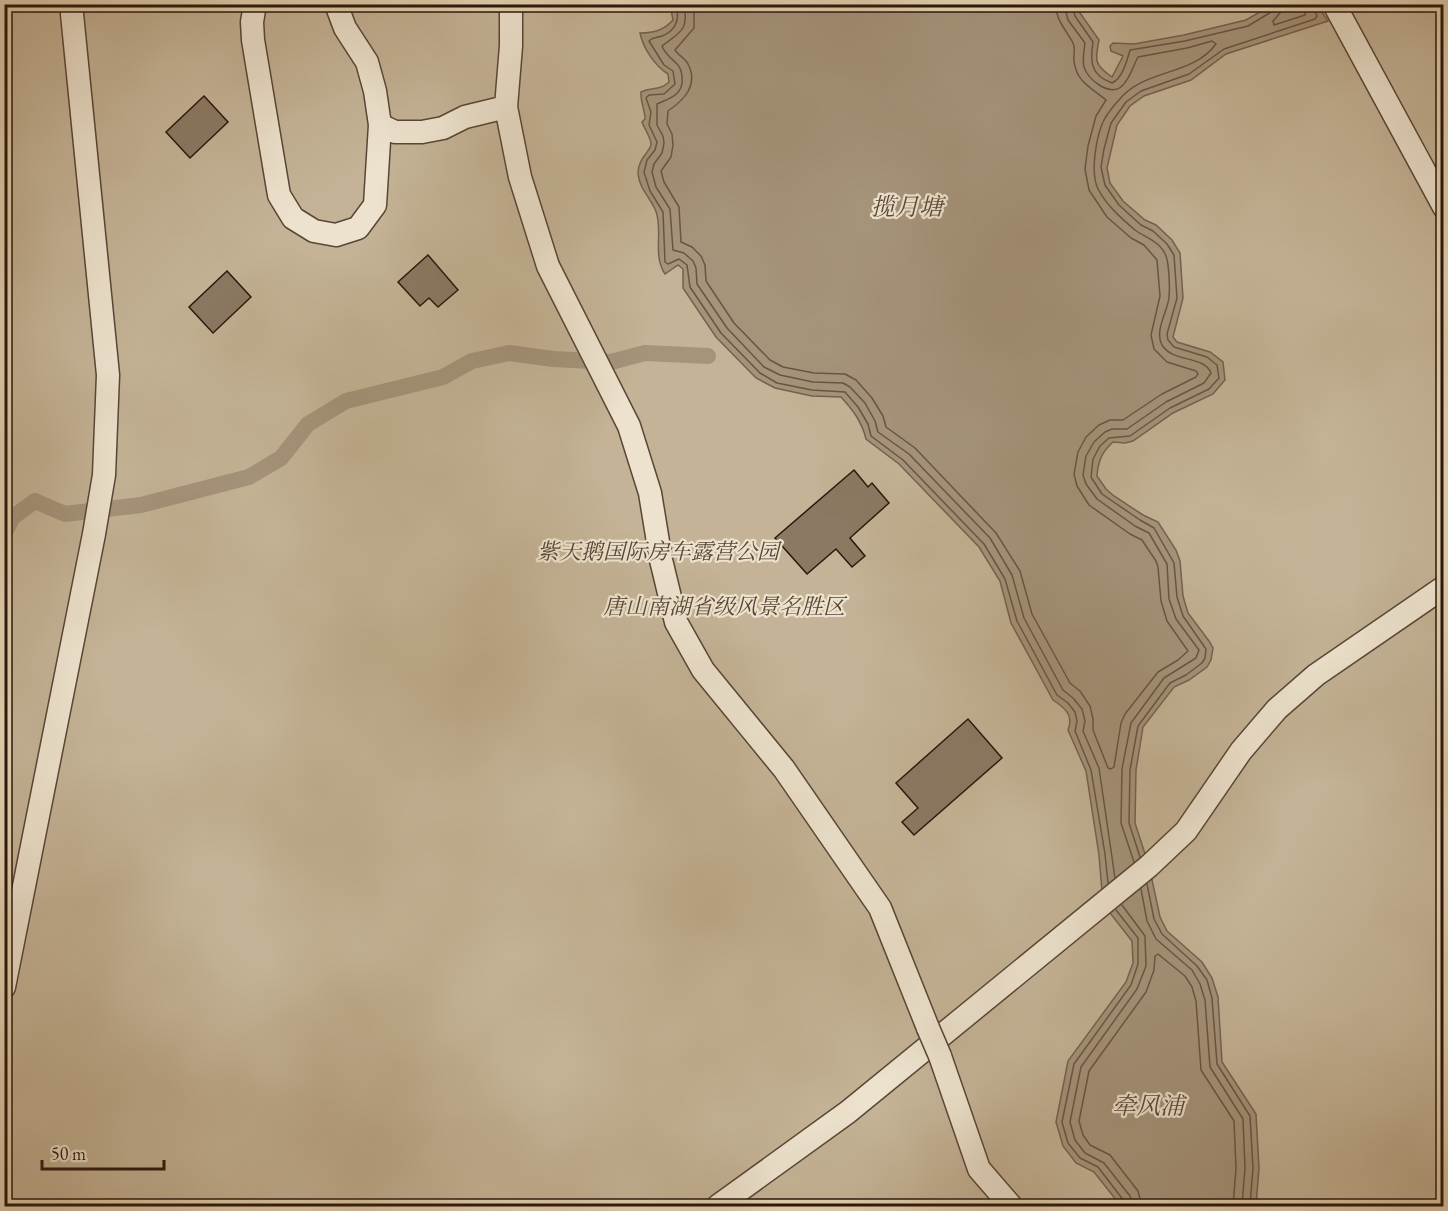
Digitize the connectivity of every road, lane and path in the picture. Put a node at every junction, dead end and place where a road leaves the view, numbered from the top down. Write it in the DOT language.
graph roads {
  1 [pos="70,4"];
  2 [pos="255,4"];
  3 [pos="336,4"];
  4 [pos="511,4"];
  5 [pos="1338,11"];
  6 [pos="506,107"];
  7 [pos="380,125"];
  8 [pos="1443,207"];
  9 [pos="1443,587"];
  10 [pos="4,987"];
  11 [pos="718,1206"];
  12 [pos="1011,1206"];
  1 -- 10 [label="street"];
  2 -- 7 [label="street"];
  3 -- 7 [label="street"];
  4 -- 6 [label="street"];
  5 -- 8 [label="street"];
  6 -- 7 [label="street"];
  6 -- 12 [label="street, bridge"];
  9 -- 11 [label="street"];
}
